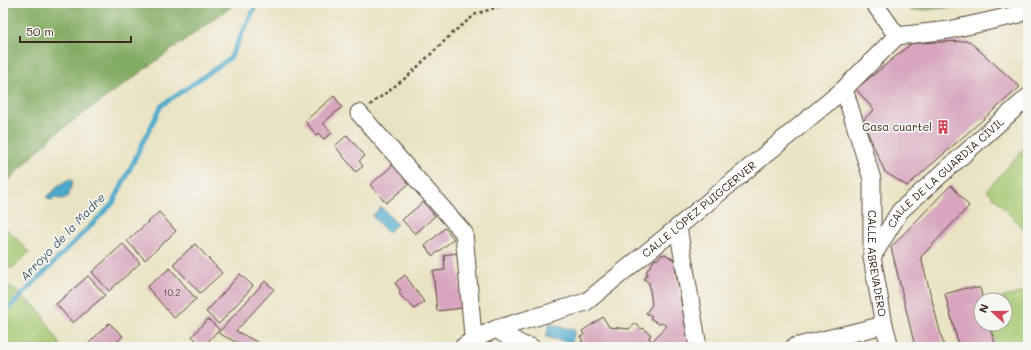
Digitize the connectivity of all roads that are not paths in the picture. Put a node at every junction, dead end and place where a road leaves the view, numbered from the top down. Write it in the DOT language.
graph roads {
  1 [pos="874,3"];
  2 [pos="1028,9"];
  3 [pos="897,36"];
  4 [pos="844,89"];
  5 [pos="1028,97"];
  6 [pos="359,113"];
  7 [pos="678,227"];
  8 [pos="872,257"];
  9 [pos="884,325"];
  10 [pos="496,329"];
  11 [pos="470,344"];
  12 [pos="531,347"];
  13 [pos="698,347"];
  14 [pos="794,347"];
  15 [pos="890,347"];
  1 -- 3 [label="street"];
  2 -- 3 [label="street"];
  3 -- 4 [label="street, CALLE LÓPEZ PUIGCERVER"];
  4 -- 7 [label="street, CALLE LÓPEZ PUIGCERVER"];
  4 -- 8 [label="street, CALLE ABREVADERO"];
  5 -- 8 [label="street, CALLE DE LA GUARDIA CIVIL"];
  6 -- 11 [label="street"];
  7 -- 10 [label="street, CALLE LÓPEZ PUIGCERVER"];
  7 -- 13 [label="street"];
  8 -- 9 [label="street, CALLE ABREVADERO"];
  9 -- 14 [label="street"];
  9 -- 15 [label="street, CALLE ABREVADERO"];
  10 -- 11 [label="street, CALLE LÓPEZ PUIGCERVER"];
  10 -- 12 [label="street"];
}
